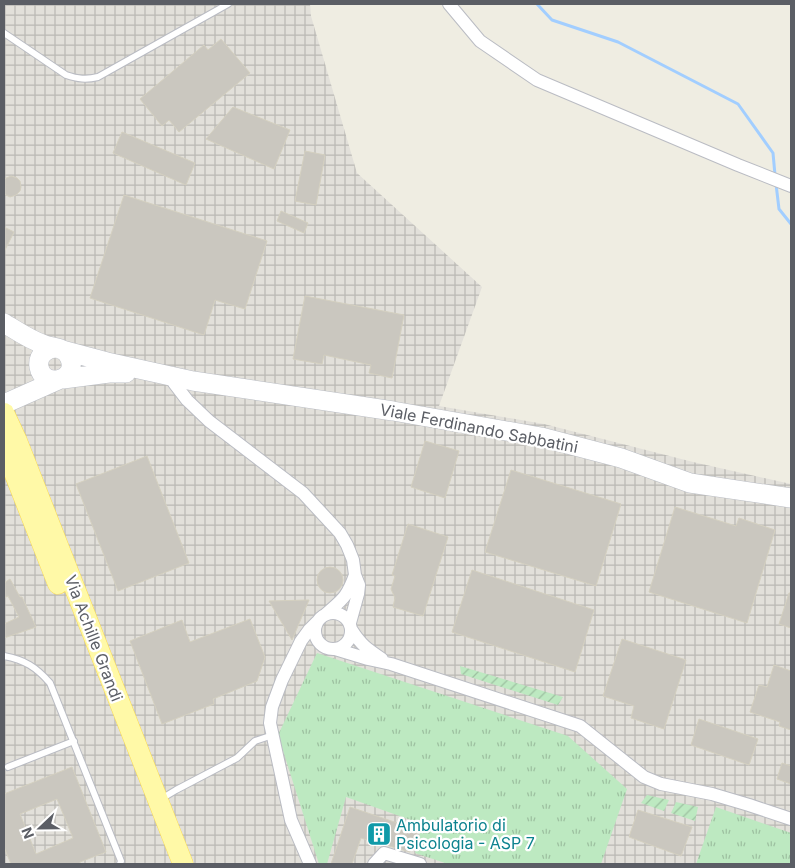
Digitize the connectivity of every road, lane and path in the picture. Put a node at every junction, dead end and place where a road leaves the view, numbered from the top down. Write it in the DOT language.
graph roads {
  1 [pos="228,4"];
  2 [pos="449,4"];
  3 [pos="4,33"];
  4 [pos="791,186"];
  5 [pos="4,323"];
  6 [pos="28,336"];
  7 [pos="60,349"];
  8 [pos="39,365"];
  9 [pos="167,375"];
  10 [pos="60,380"];
  11 [pos="5,406"];
  12 [pos="4,447"];
  13 [pos="791,498"];
  14 [pos="355,575"];
  15 [pos="321,618"];
  16 [pos="350,626"];
  17 [pos="322,645"];
  18 [pos="335,649"];
  19 [pos="4,656"];
  20 [pos="293,658"];
  21 [pos="391,664"];
  22 [pos="273,734"];
  23 [pos="74,741"];
  24 [pos="8,767"];
  25 [pos="158,801"];
  26 [pos="791,819"];
  27 [pos="120,864"];
  28 [pos="169,864"];
  29 [pos="183,864"];
  30 [pos="310,864"];
  31 [pos="374,864"];
  32 [pos="420,864"];
  1 -- 3 [label="lane"];
  2 -- 4 [label="street"];
  5 -- 6 [label="street"];
  6 -- 7 [label="street"];
  6 -- 8 [label="street"];
  7 -- 8 [label="street"];
  7 -- 9 [label="street"];
  7 -- 10 [label="street"];
  8 -- 10 [label="street"];
  8 -- 11 [label="street"];
  9 -- 10 [label="street"];
  9 -- 13 [label="street, Viale Ferdinando Sabbatini"];
  9 -- 14 [label="street"];
  10 -- 11 [label="street"];
  11 -- 25 [label="main road, Via Achille Grandi"];
  12 -- 28 [label="main road, Via Achille Grandi"];
  14 -- 15 [label="street"];
  14 -- 16 [label="street"];
  15 -- 16 [label="street"];
  15 -- 17 [label="street"];
  15 -- 20 [label="street"];
  16 -- 18 [label="street"];
  16 -- 21 [label="street"];
  17 -- 18 [label="street"];
  17 -- 20 [label="street"];
  18 -- 21 [label="street"];
  19 -- 23 [label="lane"];
  20 -- 22 [label="street"];
  21 -- 26 [label="street"];
  22 -- 25 [label="lane"];
  22 -- 30 [label="street"];
  23 -- 24 [label="lane"];
  23 -- 27 [label="lane"];
  25 -- 29 [label="main road, Via Achille Grandi"];
  31 -- 32 [label="street"];
}
